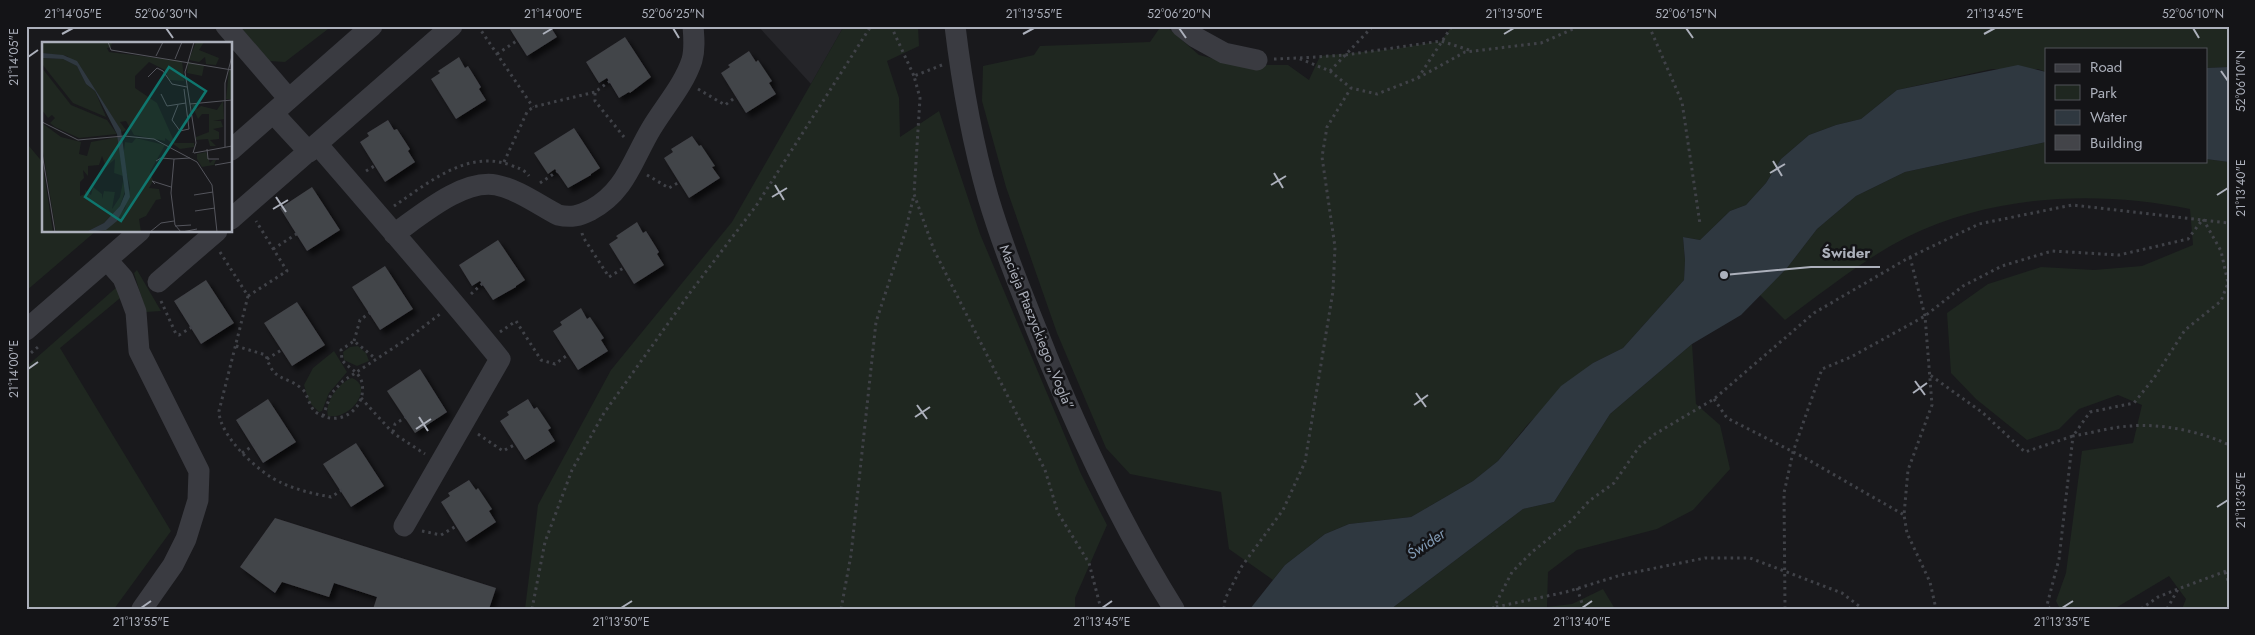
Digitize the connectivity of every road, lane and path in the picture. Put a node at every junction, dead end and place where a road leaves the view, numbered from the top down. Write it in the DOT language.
graph roads {
  1 [pos="226,26"];
  2 [pos="372,26"];
  3 [pos="452,26"];
  4 [pos="478,26"];
  5 [pos="693,26"];
  6 [pos="871,26"];
  7 [pos="891,26"];
  8 [pos="955,26"];
  9 [pos="1181,26"];
  10 [pos="1373,26"];
  11 [pos="1452,26"];
  12 [pos="1580,26"];
  13 [pos="1649,26"];
  14 [pos="2207,26"];
  15 [pos="2228,26"];
  16 [pos="518,40"];
  17 [pos="1441,41"];
  18 [pos="1472,51"];
  19 [pos="497,54"];
  20 [pos="1345,55"];
  21 [pos="1298,58"];
  22 [pos="959,59"];
  23 [pos="1256,60"];
  24 [pos="1330,72"];
  25 [pos="914,76"];
  26 [pos="1418,78"];
  27 [pos="610,80"];
  28 [pos="695,87"];
  29 [pos="1351,88"];
  30 [pos="595,92"];
  31 [pos="737,96"];
  32 [pos="281,106"];
  33 [pos="533,108"];
  34 [pos="626,140"];
  35 [pos="313,148"];
  36 [pos="232,149"];
  37 [pos="504,162"];
  38 [pos="638,170"];
  39 [pos="558,171"];
  40 [pos="532,181"];
  41 [pos="681,181"];
  42 [pos="535,187"];
  43 [pos="914,194"];
  44 [pos="392,207"];
  45 [pos="232,218"];
  46 [pos="255,220"];
  47 [pos="2203,220"];
  48 [pos="2229,223"];
  49 [pos="1700,224"];
  50 [pos="582,230"];
  51 [pos="139,232"];
  52 [pos="298,234"];
  53 [pos="394,234"];
  54 [pos="216,238"];
  55 [pos="273,249"];
  56 [pos="1910,258"];
  57 [pos="107,260"];
  58 [pos="625,267"];
  59 [pos="158,289"];
  60 [pos="248,296"];
  61 [pos="455,303"];
  62 [pos="371,312"];
  63 [pos="1925,316"];
  64 [pos="192,328"];
  65 [pos="26,330"];
  66 [pos="496,335"];
  67 [pos="354,341"];
  68 [pos="236,346"];
  69 [pos="283,349"];
  70 [pos="570,354"];
  71 [pos="267,359"];
  72 [pos="376,359"];
  73 [pos="356,372"];
  74 [pos="1930,375"];
  75 [pos="361,398"];
  76 [pos="1714,399"];
  77 [pos="323,416"];
  78 [pos="406,417"];
  79 [pos="393,432"];
  80 [pos="474,432"];
  81 [pos="2073,436"];
  82 [pos="516,444"];
  83 [pos="254,445"];
  84 [pos="2229,445"];
  85 [pos="1793,452"];
  86 [pos="242,453"];
  87 [pos="439,464"];
  88 [pos="342,490"];
  89 [pos="1904,515"];
  90 [pos="458,525"];
  91 [pos="404,526"];
  92 [pos="1784,571"];
  93 [pos="2227,571"];
  94 [pos="2229,583"];
  95 [pos="1577,588"];
  96 [pos="2178,589"];
  97 [pos="1494,608"];
  98 [pos="142,609"];
  99 [pos="532,609"];
  100 [pos="841,609"];
  101 [pos="1101,609"];
  102 [pos="1174,609"];
  103 [pos="1224,609"];
  104 [pos="1584,609"];
  105 [pos="1786,609"];
  106 [pos="1862,609"];
  107 [pos="1936,609"];
  108 [pos="2050,609"];
  109 [pos="2141,609"];
  110 [pos="2168,609"];
  1 -- 32 [label="street"];
  2 -- 32 [label="street"];
  3 -- 35 [label="street"];
  4 -- 19 [label="path"];
  5 -- 53 [label="street"];
  6 -- 99 [label="path"];
  7 -- 25 [label="path"];
  8 -- 22 [label="street, Macieja Ptaszyckiego „Vogla”"];
  9 -- 23 [label="street"];
  10 -- 20 [label="path"];
  11 -- 17 [label="path"];
  12 -- 18 [label="path"];
  13 -- 49 [label="path"];
  14 -- 15 [label="path"];
  16 -- 19 [label="path"];
  17 -- 18 [label="path"];
  17 -- 20 [label="path"];
  17 -- 26 [label="path"];
  18 -- 26 [label="path"];
  19 -- 33 [label="path"];
  20 -- 21 [label="path"];
  20 -- 24 [label="path"];
  21 -- 23 [label="path"];
  21 -- 24 [label="path"];
  22 -- 25 [label="path"];
  22 -- 102 [label="street, Macieja Ptaszyckiego „Vogla”"];
  24 -- 29 [label="path"];
  25 -- 43 [label="path"];
  26 -- 29 [label="path"];
  27 -- 30 [label="path"];
  28 -- 31 [label="path"];
  29 -- 103 [label="path"];
  30 -- 33 [label="path"];
  30 -- 34 [label="path"];
  32 -- 35 [label="street"];
  32 -- 36 [label="street"];
  33 -- 37 [label="path"];
  35 -- 45 [label="street"];
  35 -- 53 [label="street"];
  37 -- 40 [label="path"];
  37 -- 44 [label="path"];
  38 -- 41 [label="path"];
  39 -- 42 [label="path"];
  43 -- 100 [label="path"];
  43 -- 101 [label="path"];
  46 -- 55 [label="path"];
  47 -- 48 [label="path"];
  47 -- 56 [label="path"];
  47 -- 63 [label="path"];
  47 -- 81 [label="path"];
  50 -- 58 [label="path"];
  51 -- 57 [label="street"];
  52 -- 55 [label="path"];
  53 -- 61 [label="street"];
  54 -- 59 [label="street"];
  54 -- 60 [label="path"];
  55 -- 60 [label="path"];
  56 -- 63 [label="path"];
  56 -- 76 [label="path"];
  57 -- 65 [label="street"];
  57 -- 98 [label="street"];
  59 -- 64 [label="path"];
  60 -- 68 [label="path"];
  61 -- 72 [label="path"];
  61 -- 87 [label="street"];
  62 -- 67 [label="path"];
  63 -- 74 [label="path"];
  63 -- 85 [label="path"];
  66 -- 70 [label="path"];
  67 -- 72 [label="path"];
  67 -- 73 [label="path"];
  68 -- 71 [label="path"];
  68 -- 86 [label="path"];
  69 -- 71 [label="path"];
  71 -- 77 [label="path"];
  72 -- 73 [label="path"];
  73 -- 75 [label="path"];
  73 -- 77 [label="path"];
  74 -- 81 [label="path"];
  74 -- 89 [label="path"];
  75 -- 77 [label="path"];
  75 -- 79 [label="path"];
  76 -- 85 [label="path"];
  76 -- 97 [label="path"];
  78 -- 79 [label="path"];
  79 -- 87 [label="path"];
  80 -- 82 [label="path"];
  81 -- 84 [label="path"];
  81 -- 108 [label="path"];
  83 -- 86 [label="path"];
  85 -- 89 [label="path"];
  85 -- 92 [label="path"];
  86 -- 88 [label="path"];
  87 -- 91 [label="street"];
  89 -- 107 [label="path"];
  90 -- 91 [label="path"];
  92 -- 95 [label="path"];
  92 -- 105 [label="path"];
  92 -- 106 [label="path"];
  93 -- 94 [label="path"];
  93 -- 96 [label="path"];
  95 -- 97 [label="path"];
  95 -- 104 [label="path"];
  96 -- 109 [label="path"];
  96 -- 110 [label="path"];
}
